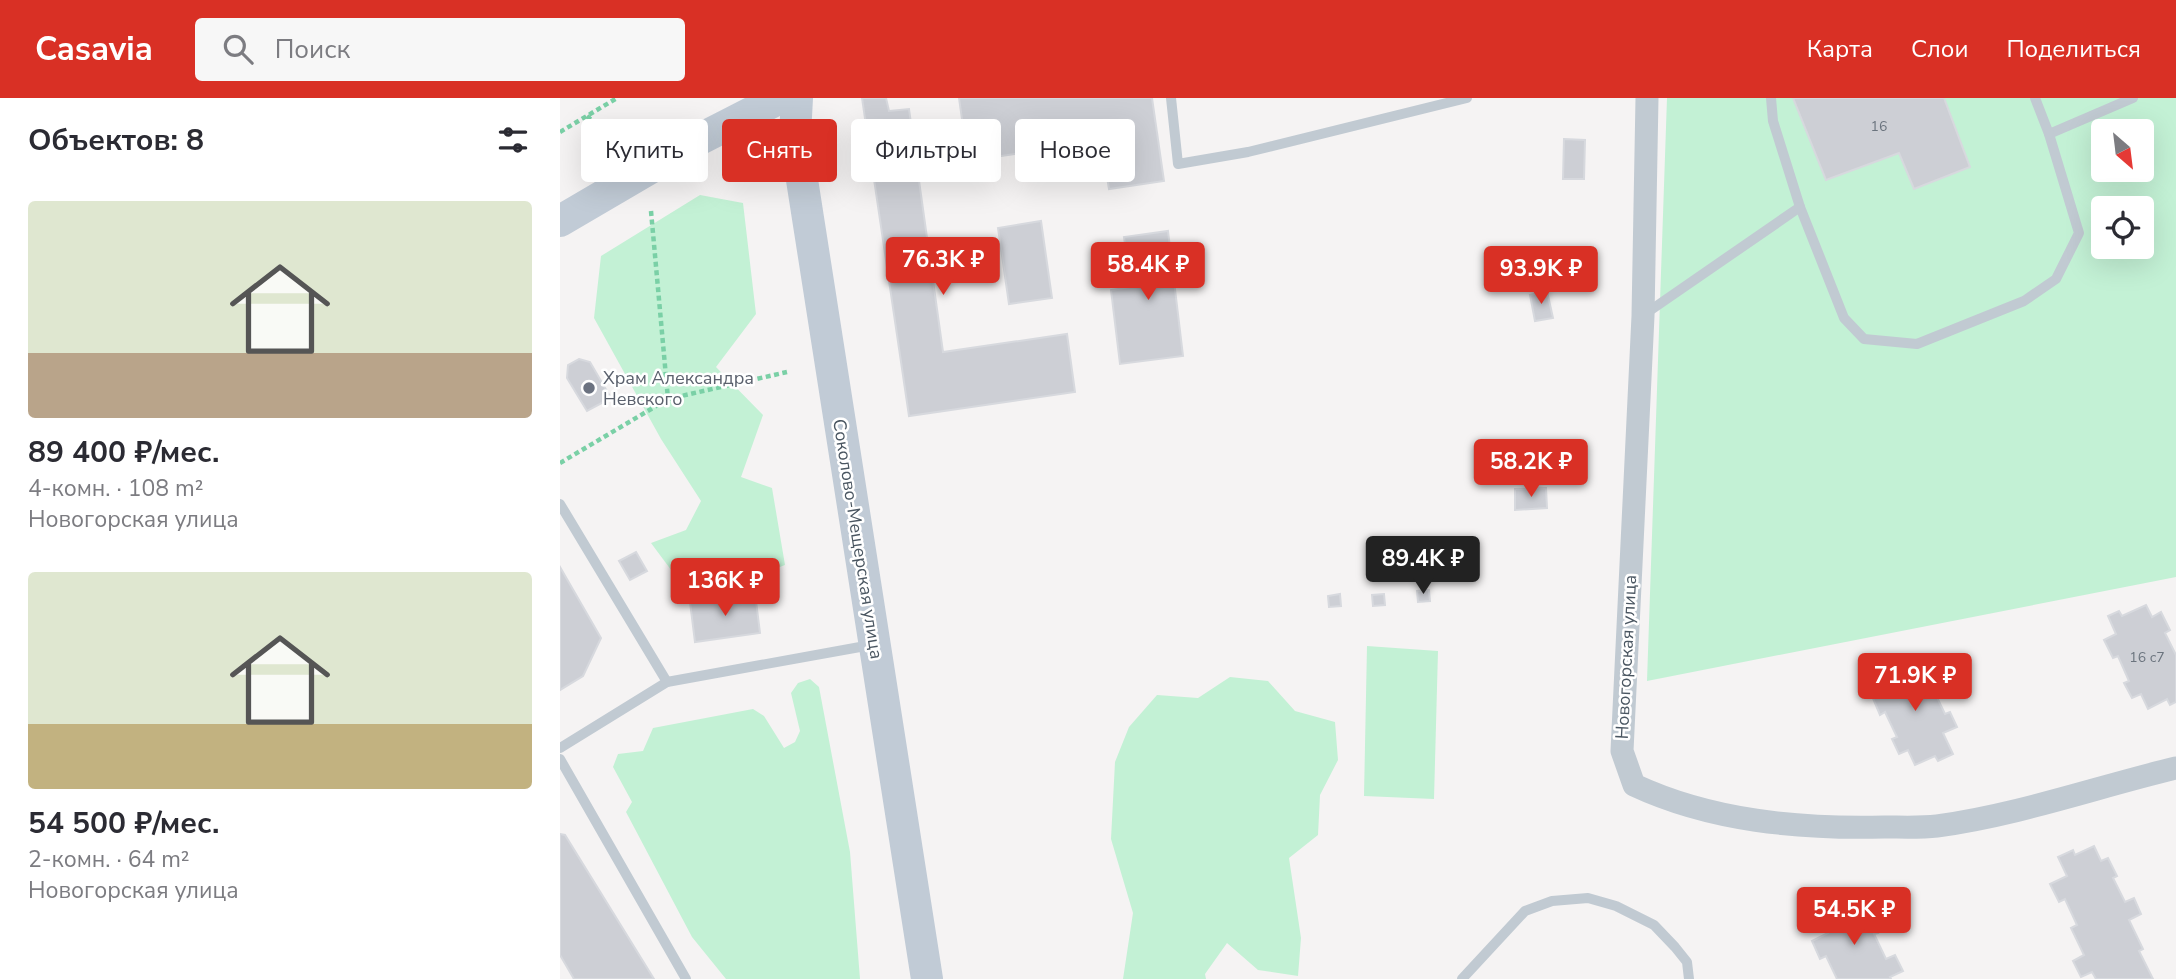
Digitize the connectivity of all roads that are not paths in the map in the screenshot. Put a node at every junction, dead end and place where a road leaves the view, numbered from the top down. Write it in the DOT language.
graph roads {
  1 [pos="780,98"];
  2 [pos="797,98"];
  3 [pos="1171,98"];
  4 [pos="1466,98"];
  5 [pos="1647,98"];
  6 [pos="1771,98"];
  7 [pos="2035,98"];
  8 [pos="2133,98"];
  9 [pos="2049,134"];
  10 [pos="1800,207"];
  11 [pos="560,221"];
  12 [pos="1643,316"];
  13 [pos="560,504"];
  14 [pos="875,644"];
  15 [pos="667,682"];
  16 [pos="560,748"];
  17 [pos="560,759"];
  18 [pos="2176,768"];
  19 [pos="686,979"];
  20 [pos="927,979"];
  21 [pos="1462,979"];
  22 [pos="1689,979"];
  1 -- 11 [label="street"];
  2 -- 14 [label="street, Соколово-Мещерская улица"];
  3 -- 4 [label="lane"];
  5 -- 12 [label="street, Новогорская улица"];
  6 -- 10 [label="lane"];
  7 -- 9 [label="lane"];
  8 -- 9 [label="lane"];
  9 -- 10 [label="lane"];
  10 -- 12 [label="lane"];
  12 -- 18 [label="street, Новогорская улица"];
  13 -- 15 [label="lane"];
  14 -- 15 [label="lane"];
  14 -- 20 [label="street, Соколово-Мещерская улица"];
  15 -- 16 [label="lane"];
  17 -- 19 [label="lane"];
  21 -- 22 [label="lane"];
}
